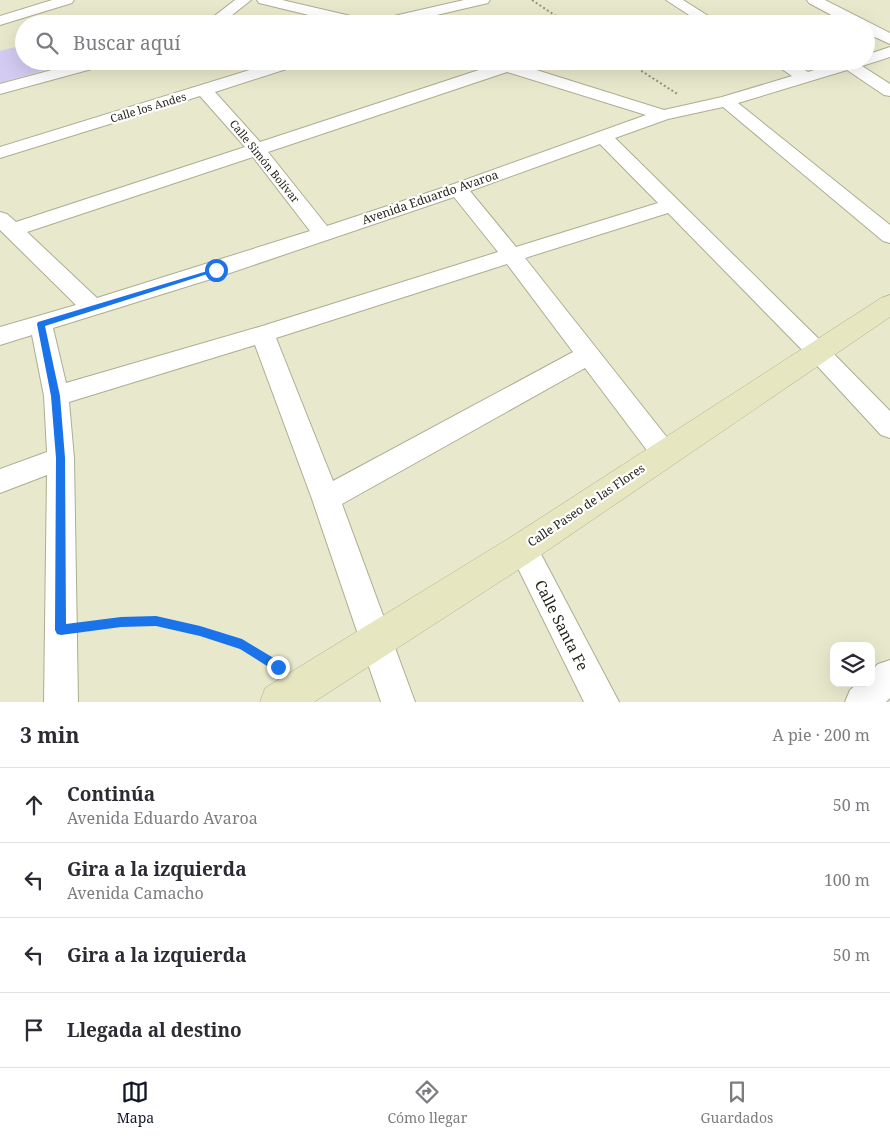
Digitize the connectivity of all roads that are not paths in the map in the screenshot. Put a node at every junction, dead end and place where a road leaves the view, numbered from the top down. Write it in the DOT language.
graph roads {
  1 [pos="67,0"];
  2 [pos="244,0"];
  3 [pos="264,0"];
  4 [pos="483,0"];
  5 [pos="673,0"];
  6 [pos="814,0"];
  7 [pos="19,15"];
  8 [pos="223,15"];
  9 [pos="328,15"];
  10 [pos="417,15"];
  11 [pos="699,15"];
  12 [pos="843,15"];
  13 [pos="15,16"];
  14 [pos="0,21"];
  15 [pos="875,32"];
  16 [pos="890,39"];
  17 [pos="890,52"];
  18 [pos="875,57"];
  19 [pos="71,70"];
  20 [pos="267,70"];
  21 [pos="483,70"];
  22 [pos="519,70"];
  23 [pos="793,70"];
  24 [pos="833,70"];
  25 [pos="868,70"];
  26 [pos="807,78"];
  27 [pos="0,89"];
  28 [pos="204,90"];
  29 [pos="890,91"];
  30 [pos="726,101"];
  31 [pos="663,115"];
  32 [pos="603,136"];
  33 [pos="257,150"];
  34 [pos="0,153"];
  35 [pos="458,189"];
  36 [pos="671,205"];
  37 [pos="6,224"];
  38 [pos="323,234"];
  39 [pos="890,236"];
  40 [pos="512,256"];
  41 [pos="890,304"];
  42 [pos="93,308"];
  43 [pos="41,324"];
  44 [pos="263,334"];
  45 [pos="0,336"];
  46 [pos="816,351"];
  47 [pos="588,355"];
  48 [pos="56,396"];
  49 [pos="890,428"];
  50 [pos="664,453"];
  51 [pos="60,458"];
  52 [pos="0,481"];
  53 [pos="326,499"];
  54 [pos="523,548"];
  55 [pos="376,641"];
  56 [pos="890,676"];
  57 [pos="289,695"];
  58 [pos="61,702"];
  59 [pos="398,702"];
  60 [pos="602,702"];
  61 [pos="862,702"];
  1 -- 7 [label="street"];
  2 -- 8 [label="street"];
  3 -- 9 [label="street"];
  4 -- 10 [label="street"];
  5 -- 11 [label="street"];
  6 -- 12 [label="street"];
  13 -- 14 [label="street"];
  15 -- 16 [label="street"];
  17 -- 18 [label="street, Avenida Eduardo Avaroa"];
  19 -- 27 [label="street"];
  20 -- 28 [label="street, Calle los Andes"];
  21 -- 33 [label="street"];
  22 -- 31 [label="street"];
  23 -- 26 [label="street"];
  24 -- 26 [label="street, Avenida Eduardo Avaroa"];
  25 -- 29 [label="street"];
  26 -- 30 [label="street, Avenida Eduardo Avaroa"];
  28 -- 33 [label="street, Calle Simón Bolívar"];
  28 -- 34 [label="street, Calle los Andes"];
  30 -- 31 [label="street, Avenida Eduardo Avaroa"];
  30 -- 39 [label="street"];
  31 -- 32 [label="street, Avenida Eduardo Avaroa"];
  32 -- 35 [label="street, Avenida Eduardo Avaroa"];
  32 -- 36 [label="street"];
  33 -- 37 [label="street"];
  33 -- 38 [label="street, Calle Simón Bolívar"];
  35 -- 38 [label="street, Avenida Eduardo Avaroa"];
  35 -- 40 [label="street"];
  36 -- 40 [label="street"];
  36 -- 46 [label="street"];
  37 -- 42 [label="street"];
  38 -- 42 [label="street, Avenida Eduardo Avaroa"];
  40 -- 44 [label="street"];
  40 -- 47 [label="street"];
  41 -- 46 [label="street, Calle Paseo de las Flores"];
  42 -- 43 [label="street, Avenida Eduardo Avaroa"];
  43 -- 45 [label="street, Avenida Eduardo Avaroa"];
  43 -- 48 [label="street"];
  44 -- 48 [label="street"];
  44 -- 53 [label="street"];
  46 -- 49 [label="street"];
  46 -- 50 [label="street, Calle Paseo de las Flores"];
  47 -- 50 [label="street"];
  47 -- 53 [label="street"];
  48 -- 51 [label="street"];
  50 -- 54 [label="street, Calle Paseo de las Flores"];
  51 -- 52 [label="street"];
  51 -- 58 [label="street"];
  53 -- 55 [label="street"];
  54 -- 55 [label="street, Calle Paseo de las Flores"];
  54 -- 60 [label="street, Calle Santa Fe"];
  55 -- 57 [label="street, Calle Paseo de las Flores"];
  55 -- 59 [label="street"];
  56 -- 61 [label="street"];
}
